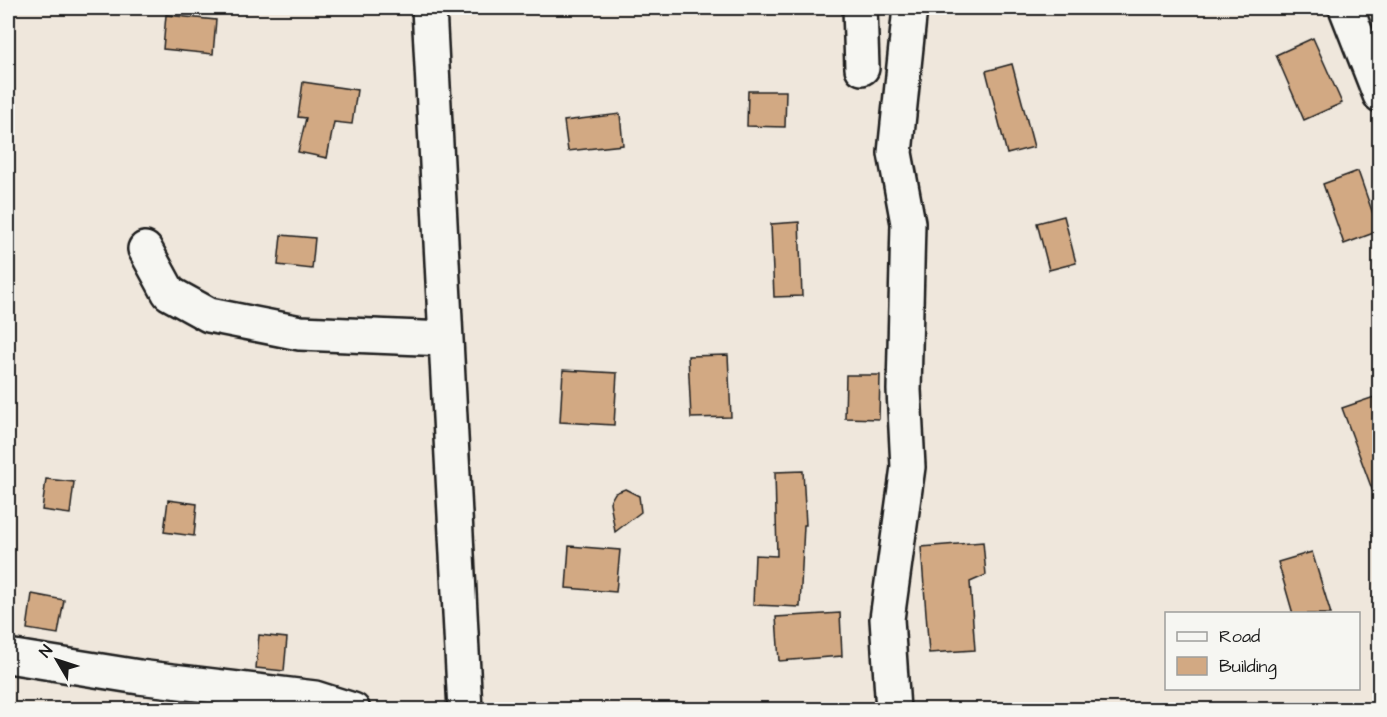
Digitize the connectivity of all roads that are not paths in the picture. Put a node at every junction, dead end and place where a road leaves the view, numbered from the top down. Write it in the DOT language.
graph roads {
  1 [pos="429,8"];
  2 [pos="452,8"];
  3 [pos="860,8"];
  4 [pos="910,8"];
  5 [pos="1346,8"];
  6 [pos="431,45"];
  7 [pos="862,68"];
  8 [pos="1380,95"];
  9 [pos="145,249"];
  10 [pos="446,339"];
  11 [pos="8,656"];
  12 [pos="353,710"];
  13 [pos="465,710"];
  14 [pos="893,710"];
  1 -- 6 [label="street"];
  2 -- 6 [label="street"];
  3 -- 7 [label="street"];
  4 -- 14 [label="street"];
  5 -- 8 [label="street"];
  6 -- 10 [label="street"];
  9 -- 10 [label="street"];
  10 -- 13 [label="street"];
  11 -- 12 [label="street"];
}
